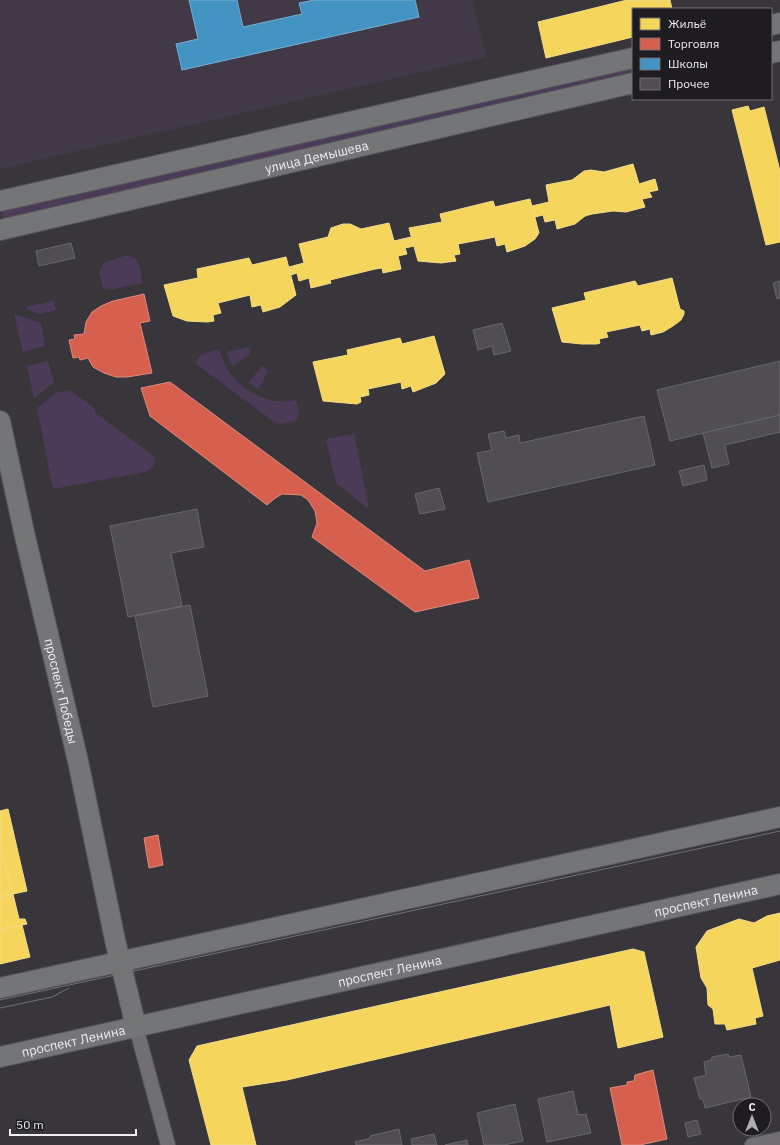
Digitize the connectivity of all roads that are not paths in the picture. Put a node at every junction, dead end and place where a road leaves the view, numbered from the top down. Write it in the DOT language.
graph roads {
  1 [pos="632,58"];
  2 [pos="632,82"];
  3 [pos="0,201"];
  4 [pos="0,230"];
  5 [pos="0,421"];
  6 [pos="780,817"];
  7 [pos="780,884"];
  8 [pos="120,962"];
  9 [pos="0,988"];
  10 [pos="136,1028"];
  11 [pos="0,1057"];
  12 [pos="780,1139"];
  13 [pos="168,1145"];
  14 [pos="752,1145"];
  1 -- 3 [label="street, улица Демышева"];
  2 -- 4 [label="street, улица Демышева"];
  5 -- 8 [label="street, проспект Победы"];
  6 -- 8 [label="street"];
  7 -- 10 [label="street, проспект Ленина"];
  8 -- 9 [label="street"];
  8 -- 10 [label="street, проспект Победы"];
  10 -- 11 [label="street, проспект Ленина"];
  10 -- 13 [label="street"];
  12 -- 14 [label="street"];
}
